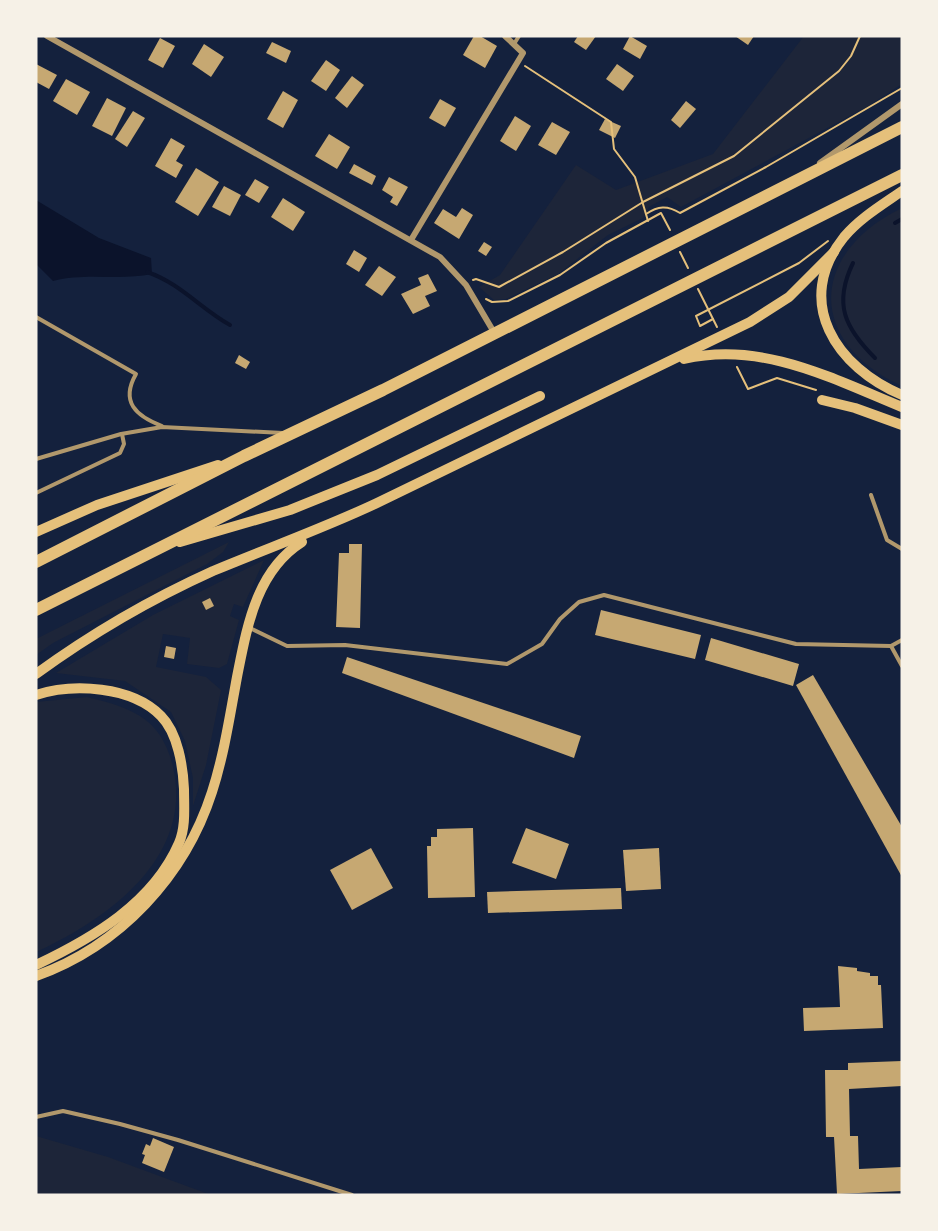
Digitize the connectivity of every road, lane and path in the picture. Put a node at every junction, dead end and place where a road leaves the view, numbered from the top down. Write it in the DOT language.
graph roads {
  1 [pos="47,36"];
  2 [pos="506,36"];
  3 [pos="519,36"];
  4 [pos="860,36"];
  5 [pos="514,44"];
  6 [pos="518,62"];
  7 [pos="902,88"];
  8 [pos="902,104"];
  9 [pos="902,127"];
  10 [pos="902,176"];
  11 [pos="800,178"];
  12 [pos="902,191"];
  13 [pos="643,202"];
  14 [pos="646,214"];
  15 [pos="648,221"];
  16 [pos="671,234"];
  17 [pos="833,239"];
  18 [pos="411,240"];
  19 [pos="676,245"];
  20 [pos="834,252"];
  21 [pos="692,277"];
  22 [pos="466,285"];
  23 [pos="697,287"];
  24 [pos="499,302"];
  25 [pos="36,317"];
  26 [pos="713,319"];
  27 [pos="718,330"];
  28 [pos="495,334"];
  29 [pos="734,362"];
  30 [pos="663,364"];
  31 [pos="902,395"];
  32 [pos="540,396"];
  33 [pos="821,396"];
  34 [pos="902,407"];
  35 [pos="902,425"];
  36 [pos="162,427"];
  37 [pos="292,433"];
  38 [pos="122,434"];
  39 [pos="244,456"];
  40 [pos="36,459"];
  41 [pos="36,493"];
  42 [pos="871,495"];
  43 [pos="322,529"];
  44 [pos="36,532"];
  45 [pos="162,547"];
  46 [pos="902,549"];
  47 [pos="36,561"];
  48 [pos="36,610"];
  49 [pos="248,627"];
  50 [pos="902,640"];
  51 [pos="891,646"];
  52 [pos="902,666"];
  53 [pos="36,674"];
  54 [pos="36,695"];
  55 [pos="36,965"];
  56 [pos="36,976"];
  57 [pos="36,1117"];
  58 [pos="352,1195"];
  1 -- 18 [label="street"];
  2 -- 5 [label="street"];
  3 -- 5 [label="lane"];
  4 -- 13 [label="path"];
  5 -- 6 [label="street"];
  6 -- 13 [label="path"];
  6 -- 18 [label="street"];
  7 -- 14 [label="path"];
  8 -- 11 [label="street"];
  9 -- 11 [label="highway"];
  10 -- 45 [label="highway"];
  11 -- 28 [label="highway"];
  12 -- 20 [label="main road"];
  13 -- 14 [label="path"];
  13 -- 22 [label="path"];
  14 -- 15 [label="path"];
  15 -- 16 [label="path"];
  15 -- 24 [label="path"];
  17 -- 26 [label="path"];
  18 -- 22 [label="street"];
  19 -- 21 [label="path"];
  20 -- 30 [label="main road"];
  20 -- 31 [label="main road"];
  22 -- 28 [label="street"];
  23 -- 26 [label="path"];
  25 -- 36 [label="lane"];
  26 -- 27 [label="path"];
  28 -- 37 [label="highway"];
  29 -- 33 [label="path"];
  30 -- 34 [label="main road"];
  30 -- 43 [label="main road"];
  32 -- 45 [label="main road"];
  33 -- 35 [label="main road"];
  36 -- 37 [label="lane"];
  36 -- 38 [label="lane"];
  37 -- 39 [label="highway"];
  38 -- 40 [label="lane"];
  38 -- 41 [label="lane"];
  39 -- 44 [label="main road"];
  39 -- 47 [label="highway"];
  42 -- 46 [label="lane"];
  43 -- 49 [label="main road"];
  43 -- 53 [label="main road"];
  45 -- 48 [label="highway"];
  49 -- 51 [label="lane"];
  49 -- 56 [label="main road"];
  50 -- 51 [label="lane"];
  51 -- 52 [label="lane"];
  54 -- 55 [label="main road"];
  57 -- 58 [label="lane"];
}
